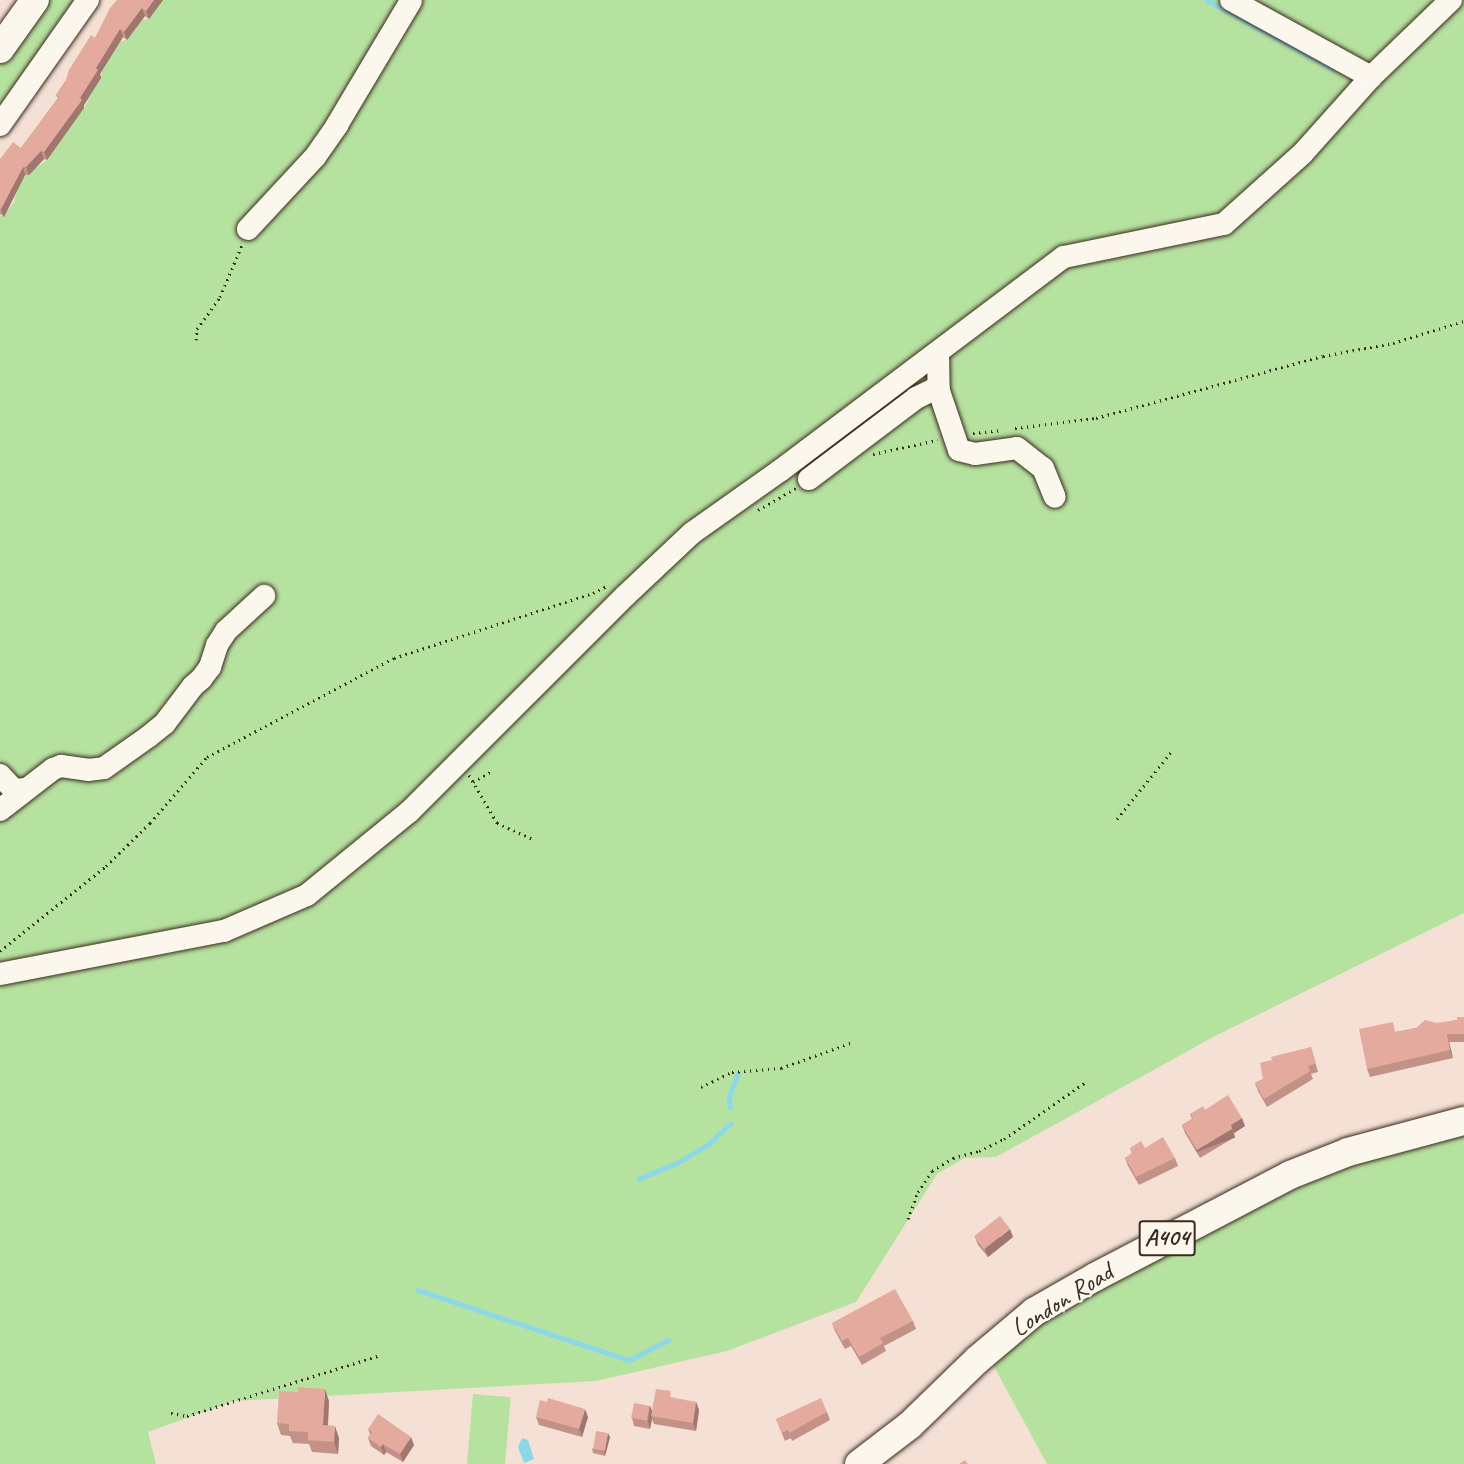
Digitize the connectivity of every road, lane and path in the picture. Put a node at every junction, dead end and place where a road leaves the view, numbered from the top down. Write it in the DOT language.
graph roads {
  1 [pos="35,0"];
  2 [pos="88,0"];
  3 [pos="1231,0"];
  4 [pos="1451,0"];
  5 [pos="411,1"];
  6 [pos="0,49"];
  7 [pos="1371,77"];
  8 [pos="0,125"];
  9 [pos="248,230"];
  10 [pos="1464,321"];
  11 [pos="196,340"];
  12 [pos="938,352"];
  13 [pos="939,387"];
  14 [pos="959,452"];
  15 [pos="869,455"];
  16 [pos="809,479"];
  17 [pos="1055,498"];
  18 [pos="748,512"];
  19 [pos="618,580"];
  20 [pos="264,596"];
  21 [pos="1171,752"];
  22 [pos="461,760"];
  23 [pos="492,771"];
  24 [pos="0,776"];
  25 [pos="473,782"];
  26 [pos="26,789"];
  27 [pos="0,810"];
  28 [pos="1117,819"];
  29 [pos="533,839"];
  30 [pos="0,951"];
  31 [pos="0,974"];
  32 [pos="853,1042"];
  33 [pos="1087,1081"];
  34 [pos="701,1087"];
  35 [pos="1464,1121"];
  36 [pos="908,1219"];
  37 [pos="381,1355"];
  38 [pos="171,1413"];
  39 [pos="859,1464"];
  1 -- 6 [label="main road"];
  2 -- 8 [label="street"];
  3 -- 7 [label="street"];
  4 -- 7 [label="street"];
  5 -- 9 [label="street"];
  7 -- 12 [label="street"];
  9 -- 11 [label="path"];
  10 -- 14 [label="path"];
  12 -- 13 [label="street"];
  12 -- 22 [label="street"];
  13 -- 14 [label="street"];
  13 -- 16 [label="street"];
  14 -- 15 [label="path"];
  14 -- 17 [label="street"];
  16 -- 18 [label="path"];
  19 -- 30 [label="path"];
  20 -- 26 [label="street"];
  21 -- 28 [label="path"];
  22 -- 25 [label="path"];
  22 -- 31 [label="street"];
  23 -- 25 [label="path"];
  24 -- 26 [label="street"];
  25 -- 29 [label="path"];
  26 -- 27 [label="street"];
  32 -- 34 [label="path"];
  33 -- 36 [label="path"];
  35 -- 39 [label="main road, London Road / A404"];
  37 -- 38 [label="path"];
}
